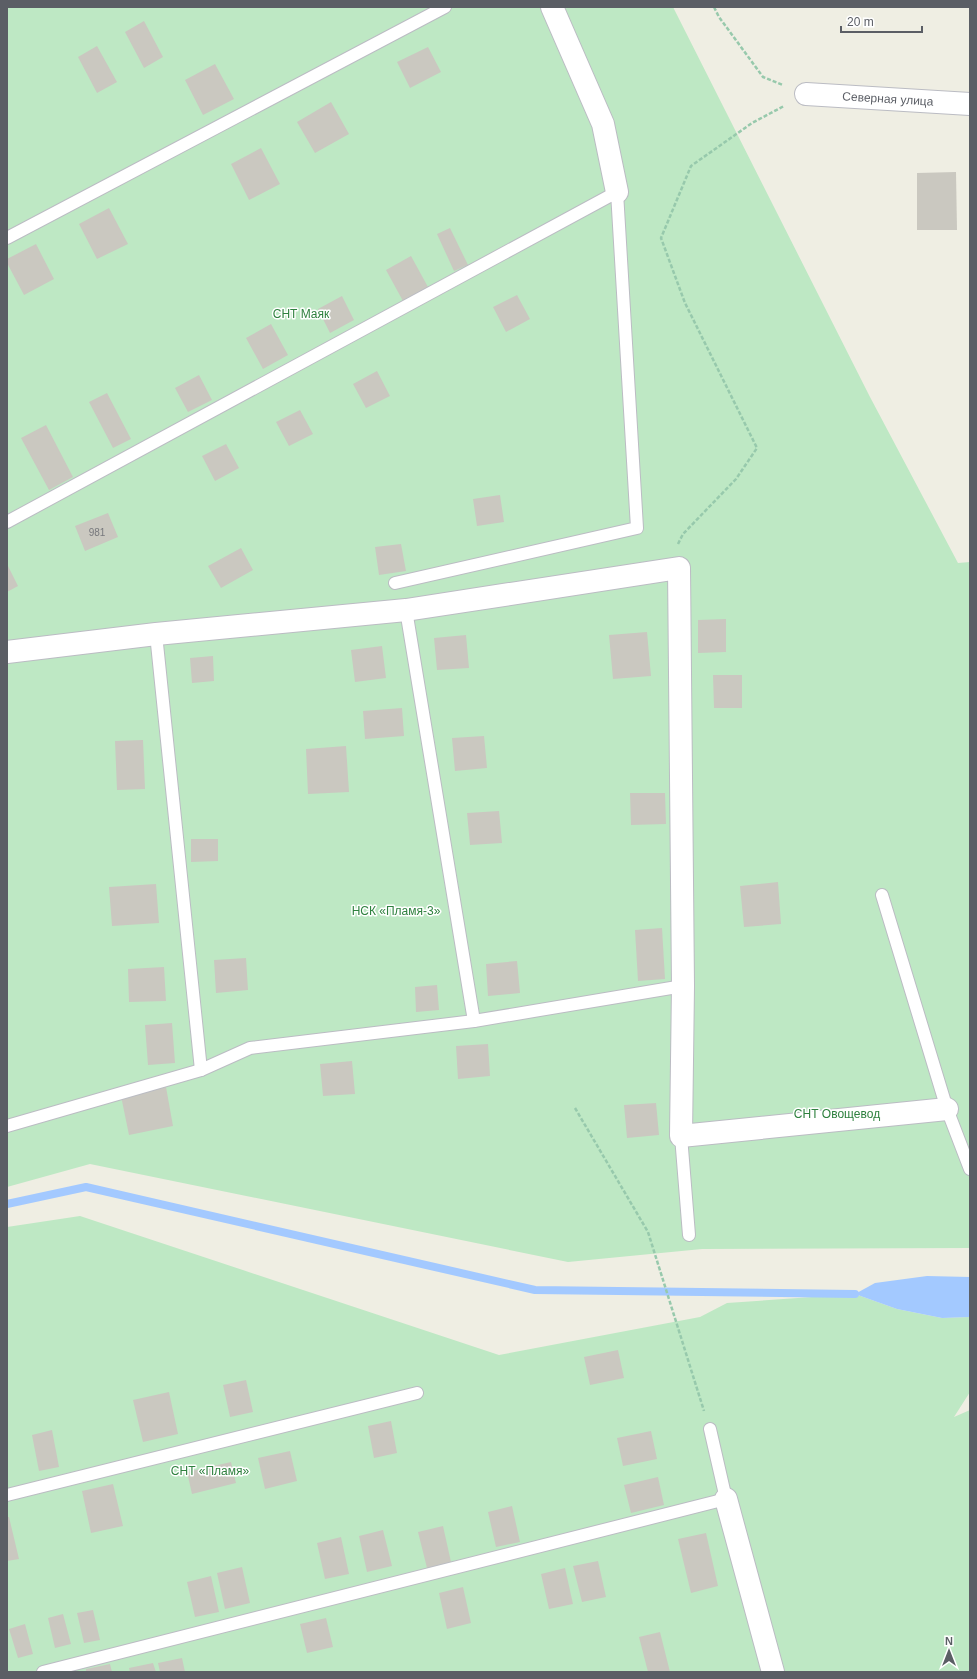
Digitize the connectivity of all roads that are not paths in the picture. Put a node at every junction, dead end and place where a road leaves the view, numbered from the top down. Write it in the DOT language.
graph roads {
  1 [pos="445,7"];
  2 [pos="552,7"];
  3 [pos="806,94"];
  4 [pos="970,104"];
  5 [pos="617,192"];
  6 [pos="7,238"];
  7 [pos="7,522"];
  8 [pos="395,583"];
  9 [pos="406,610"];
  10 [pos="156,634"];
  11 [pos="7,652"];
  12 [pos="882,896"];
  13 [pos="683,986"];
  14 [pos="474,1020"];
  15 [pos="201,1070"];
  16 [pos="948,1109"];
  17 [pos="7,1126"];
  18 [pos="682,1136"];
  19 [pos="970,1169"];
  20 [pos="689,1235"];
  21 [pos="417,1393"];
  22 [pos="710,1429"];
  23 [pos="7,1495"];
  24 [pos="726,1499"];
  25 [pos="43,1672"];
  26 [pos="772,1672"];
  1 -- 6 [label="lane"];
  2 -- 5 [label="street"];
  3 -- 4 [label="street, Северная улица"];
  5 -- 7 [label="lane"];
  5 -- 8 [label="lane"];
  9 -- 10 [label="street"];
  9 -- 13 [label="street"];
  9 -- 14 [label="lane"];
  10 -- 11 [label="street"];
  10 -- 15 [label="lane"];
  12 -- 16 [label="lane"];
  13 -- 14 [label="lane"];
  13 -- 18 [label="street"];
  14 -- 15 [label="lane"];
  15 -- 17 [label="lane"];
  16 -- 18 [label="street"];
  16 -- 19 [label="lane"];
  18 -- 20 [label="lane"];
  21 -- 23 [label="lane"];
  22 -- 24 [label="lane"];
  24 -- 25 [label="lane"];
  24 -- 26 [label="street"];
}
